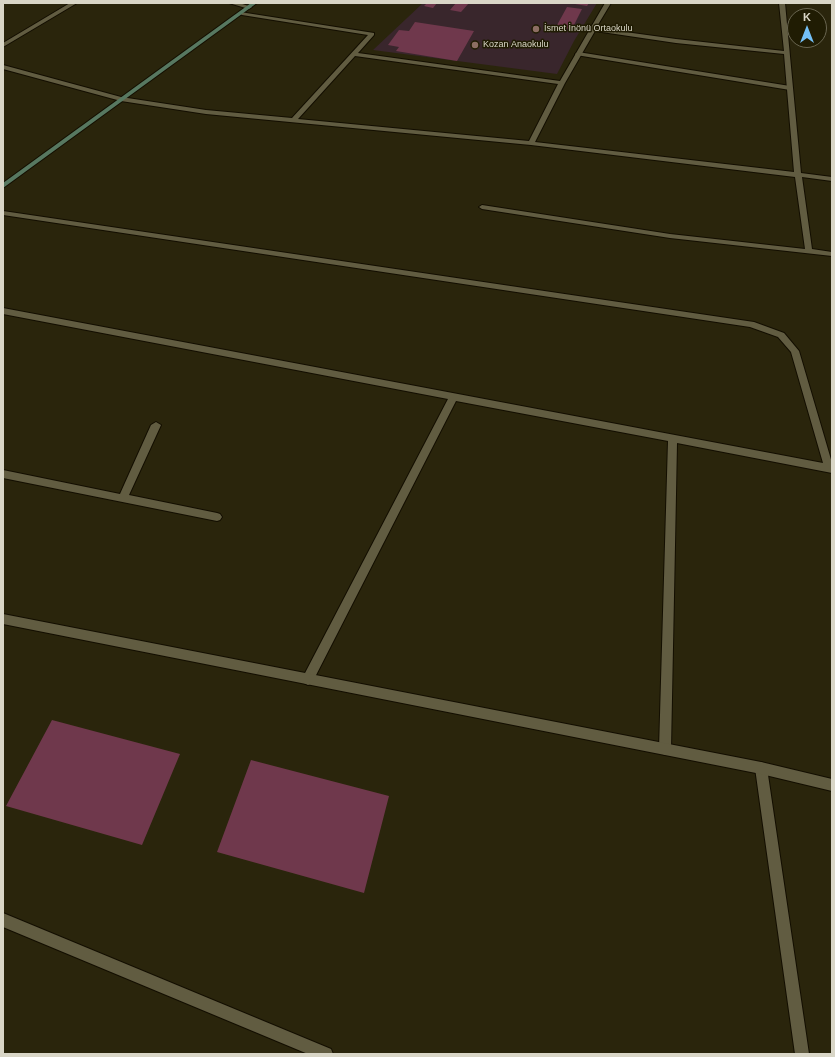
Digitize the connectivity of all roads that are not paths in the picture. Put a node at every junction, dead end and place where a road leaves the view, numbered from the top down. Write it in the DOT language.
graph roads {
  1 [pos="74,3"];
  2 [pos="232,3"];
  3 [pos="608,3"];
  4 [pos="782,3"];
  5 [pos="252,5"];
  6 [pos="242,13"];
  7 [pos="593,29"];
  8 [pos="3,46"];
  9 [pos="787,53"];
  10 [pos="354,54"];
  11 [pos="578,54"];
  12 [pos="3,67"];
  13 [pos="562,83"];
  14 [pos="790,88"];
  15 [pos="121,99"];
  16 [pos="293,120"];
  17 [pos="531,143"];
  18 [pos="798,176"];
  19 [pos="832,180"];
  20 [pos="3,186"];
  21 [pos="482,207"];
  22 [pos="3,213"];
  23 [pos="809,252"];
  24 [pos="832,254"];
  25 [pos="3,311"];
  26 [pos="453,396"];
  27 [pos="156,425"];
  28 [pos="673,439"];
  29 [pos="830,469"];
  30 [pos="3,474"];
  31 [pos="123,498"];
  32 [pos="217,517"];
  33 [pos="3,619"];
  34 [pos="308,679"];
  35 [pos="665,749"];
  36 [pos="761,768"];
  37 [pos="832,785"];
  38 [pos="3,920"];
  39 [pos="326,1054"];
  40 [pos="802,1054"];
  1 -- 8 [label="street"];
  2 -- 5 [label="street"];
  3 -- 7 [label="street"];
  4 -- 9 [label="street"];
  5 -- 6 [label="main road"];
  6 -- 10 [label="street"];
  6 -- 15 [label="main road"];
  7 -- 9 [label="street"];
  7 -- 11 [label="street"];
  9 -- 14 [label="street"];
  10 -- 13 [label="street"];
  10 -- 16 [label="street"];
  11 -- 13 [label="street"];
  11 -- 14 [label="street"];
  12 -- 15 [label="street"];
  13 -- 17 [label="street"];
  14 -- 18 [label="street"];
  15 -- 16 [label="street"];
  15 -- 20 [label="main road"];
  16 -- 17 [label="street"];
  17 -- 18 [label="street"];
  18 -- 19 [label="street"];
  18 -- 23 [label="street"];
  21 -- 23 [label="street"];
  22 -- 29 [label="street"];
  23 -- 24 [label="street"];
  25 -- 26 [label="street"];
  26 -- 28 [label="street"];
  26 -- 34 [label="street"];
  27 -- 31 [label="street"];
  28 -- 29 [label="street"];
  28 -- 35 [label="street"];
  30 -- 31 [label="street"];
  31 -- 32 [label="street"];
  33 -- 34 [label="street"];
  34 -- 35 [label="street"];
  35 -- 36 [label="street"];
  36 -- 37 [label="street"];
  36 -- 40 [label="street"];
  38 -- 39 [label="street"];
}
